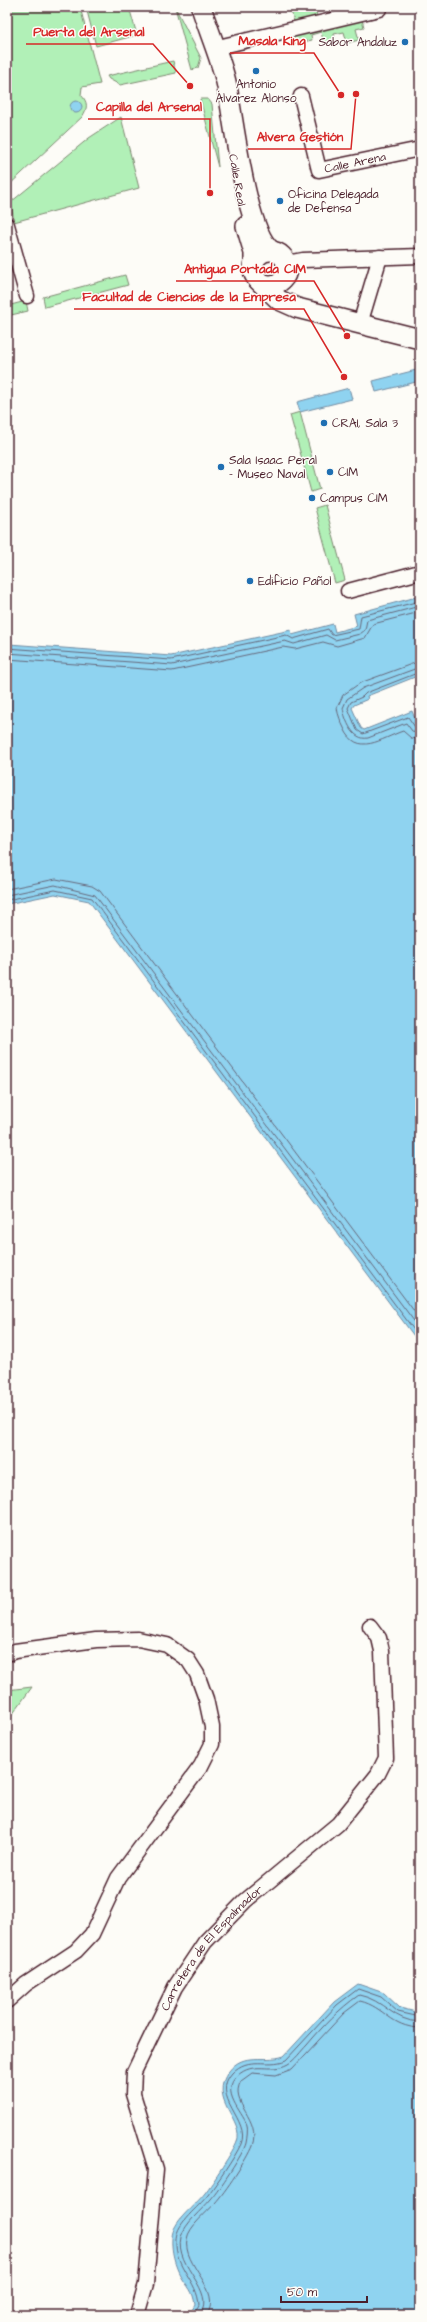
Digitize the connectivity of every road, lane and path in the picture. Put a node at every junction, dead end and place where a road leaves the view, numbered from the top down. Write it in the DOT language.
graph roads {
  1 [pos="193,7"];
  2 [pos="201,7"];
  3 [pos="378,7"];
  4 [pos="214,48"];
  5 [pos="228,94"];
  6 [pos="301,96"];
  7 [pos="420,149"];
  8 [pos="7,226"];
  9 [pos="272,251"];
  10 [pos="420,256"];
  11 [pos="380,258"];
  12 [pos="286,270"];
  13 [pos="257,273"];
  14 [pos="27,296"];
  15 [pos="312,312"];
  16 [pos="360,324"];
  17 [pos="420,339"];
  18 [pos="420,572"];
  19 [pos="348,591"];
  20 [pos="370,1626"];
  21 [pos="7,1654"];
  22 [pos="7,2001"];
  23 [pos="137,2315"];
  1 -- 4 [label="main road, Calle Real"];
  2 -- 4 [label="main road, Calle Real"];
  3 -- 4 [label="street"];
  4 -- 5 [label="main road, Calle Real"];
  5 -- 9 [label="main road, Calle Real"];
  5 -- 13 [label="main road, Calle Real"];
  6 -- 7 [label="street, Calle Arena"];
  8 -- 14 [label="street"];
  9 -- 12 [label="main road, Calle Real"];
  9 -- 13 [label="main road"];
  10 -- 11 [label="street"];
  11 -- 12 [label="street"];
  11 -- 16 [label="street"];
  12 -- 13 [label="main road"];
  12 -- 15 [label="main road"];
  13 -- 15 [label="main road"];
  15 -- 16 [label="main road"];
  16 -- 17 [label="main road"];
  18 -- 19 [label="street"];
  20 -- 23 [label="street, Carretera de El Espalmador"];
  21 -- 22 [label="street"];
}
